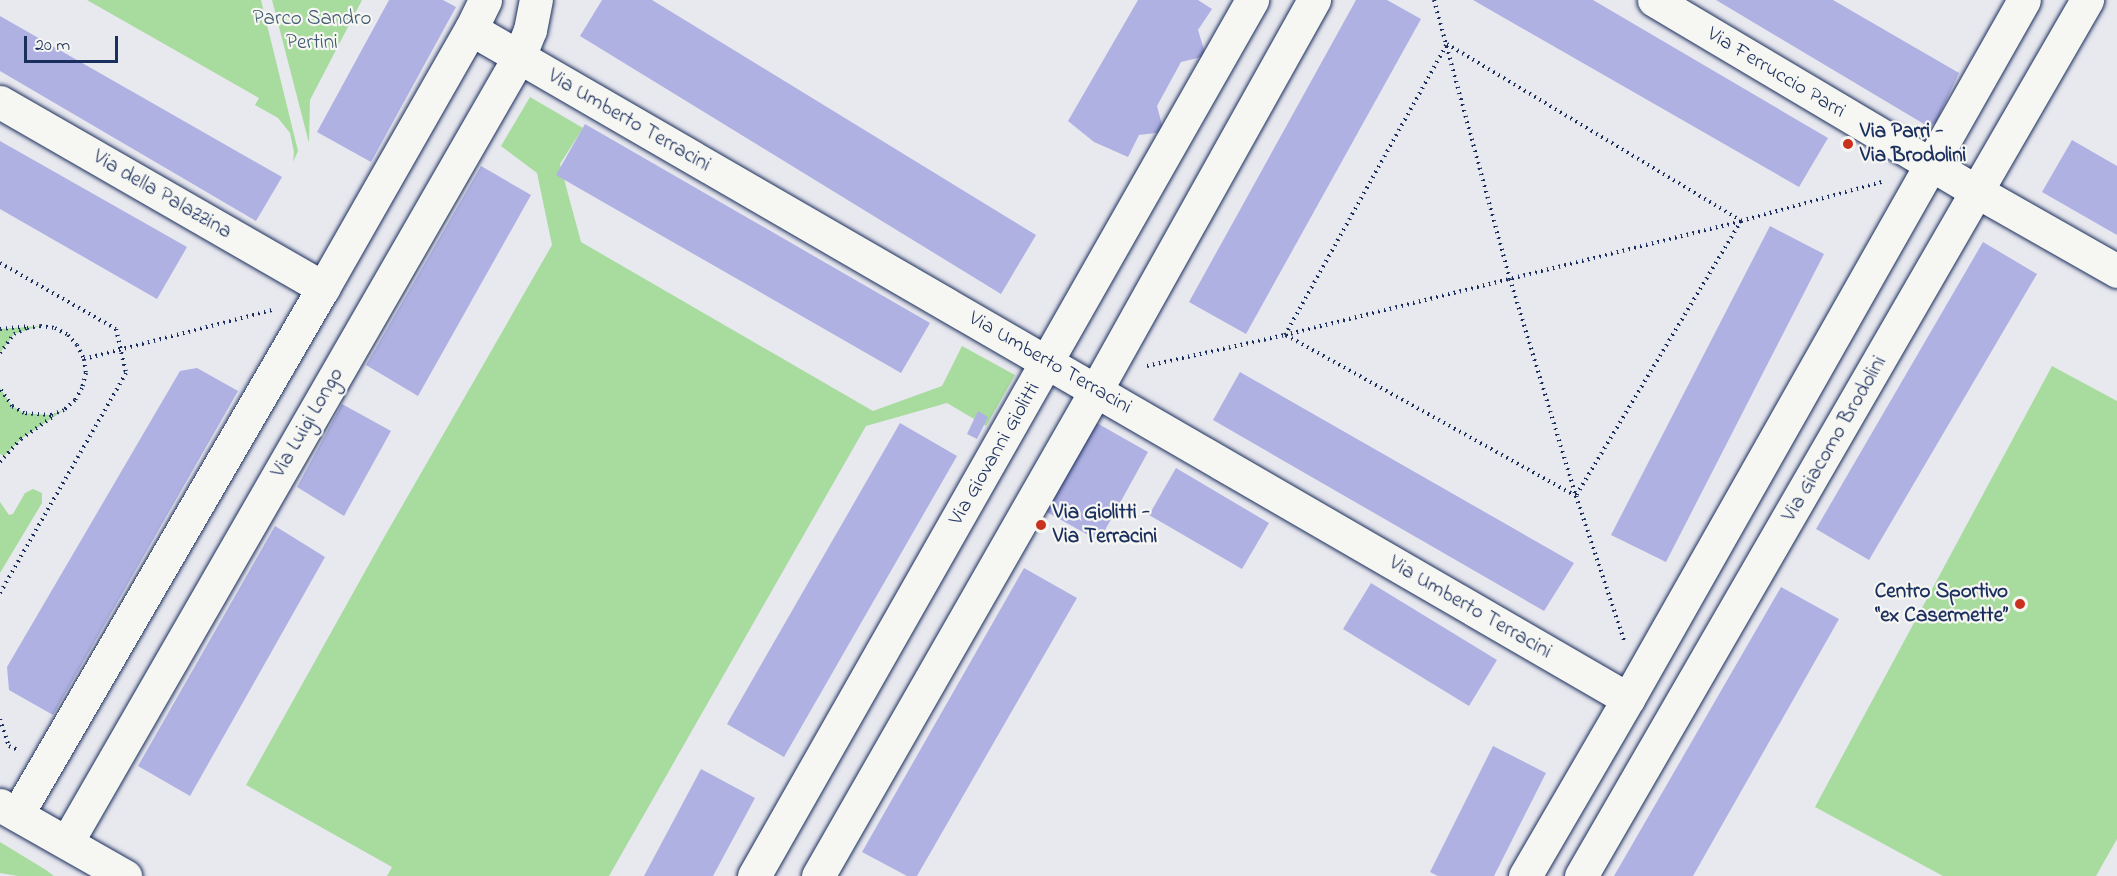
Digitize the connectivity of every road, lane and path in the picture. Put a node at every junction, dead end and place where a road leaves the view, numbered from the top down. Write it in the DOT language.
graph roads {
  1 [pos="485,0"];
  2 [pos="536,0"];
  3 [pos="1252,0"];
  4 [pos="1314,0"];
  5 [pos="1434,0"];
  6 [pos="1654,0"];
  7 [pos="2024,0"];
  8 [pos="2087,0"];
  9 [pos="471,29"];
  10 [pos="1447,44"];
  11 [pos="519,57"];
  12 [pos="0,102"];
  13 [pos="1930,164"];
  14 [pos="1886,181"];
  15 [pos="1978,192"];
  16 [pos="1741,221"];
  17 [pos="0,263"];
  18 [pos="2117,271"];
  19 [pos="1510,279"];
  20 [pos="323,288"];
  21 [pos="276,309"];
  22 [pos="40,326"];
  23 [pos="0,329"];
  24 [pos="1285,335"];
  25 [pos="120,350"];
  26 [pos="0,353"];
  27 [pos="84,359"];
  28 [pos="1047,362"];
  29 [pos="1145,366"];
  30 [pos="0,388"];
  31 [pos="1096,390"];
  32 [pos="64,410"];
  33 [pos="1,459"];
  34 [pos="1576,496"];
  35 [pos="0,593"];
  36 [pos="1626,646"];
  37 [pos="1628,699"];
  38 [pos="0,719"];
  39 [pos="23,753"];
  40 [pos="9,809"];
  41 [pos="67,842"];
  42 [pos="125,876"];
  43 [pos="754,876"];
  44 [pos="818,876"];
  45 [pos="1525,876"];
  46 [pos="1581,876"];
  1 -- 9 [label="street"];
  2 -- 11 [label="street, Via Luigi Longo"];
  3 -- 28 [label="street, Via Giovanni Giolitti"];
  4 -- 31 [label="street"];
  5 -- 10 [label="path"];
  6 -- 13 [label="street, Via Ferruccio Parri"];
  7 -- 13 [label="street"];
  8 -- 15 [label="street, Via Giacomo Brodolini"];
  9 -- 11 [label="street, Via Umberto Terracini"];
  9 -- 20 [label="street"];
  10 -- 16 [label="path"];
  10 -- 19 [label="path"];
  10 -- 24 [label="path"];
  11 -- 28 [label="street, Via Umberto Terracini"];
  11 -- 41 [label="street, Via Luigi Longo"];
  12 -- 20 [label="street, Via della Palazzina"];
  13 -- 15 [label="street, Via Ferruccio Parri"];
  13 -- 37 [label="street"];
  14 -- 16 [label="path"];
  15 -- 18 [label="street, Via Ferruccio Parri"];
  15 -- 46 [label="street, Via Giacomo Brodolini"];
  16 -- 19 [label="path"];
  16 -- 34 [label="path"];
  17 -- 25 [label="path"];
  19 -- 24 [label="path"];
  19 -- 34 [label="path"];
  20 -- 40 [label="street"];
  21 -- 25 [label="path"];
  22 -- 23 [label="path"];
  22 -- 26 [label="path"];
  22 -- 27 [label="path"];
  24 -- 29 [label="path"];
  24 -- 34 [label="path"];
  25 -- 27 [label="path"];
  25 -- 35 [label="path"];
  27 -- 32 [label="path"];
  28 -- 31 [label="street, Via Umberto Terracini"];
  28 -- 43 [label="street, Via Giovanni Giolitti"];
  30 -- 32 [label="path"];
  31 -- 37 [label="street, Via Umberto Terracini"];
  31 -- 44 [label="street"];
  32 -- 33 [label="path"];
  34 -- 36 [label="path"];
  37 -- 45 [label="street"];
  38 -- 39 [label="path"];
  40 -- 41 [label="street"];
  41 -- 42 [label="street"];
}
